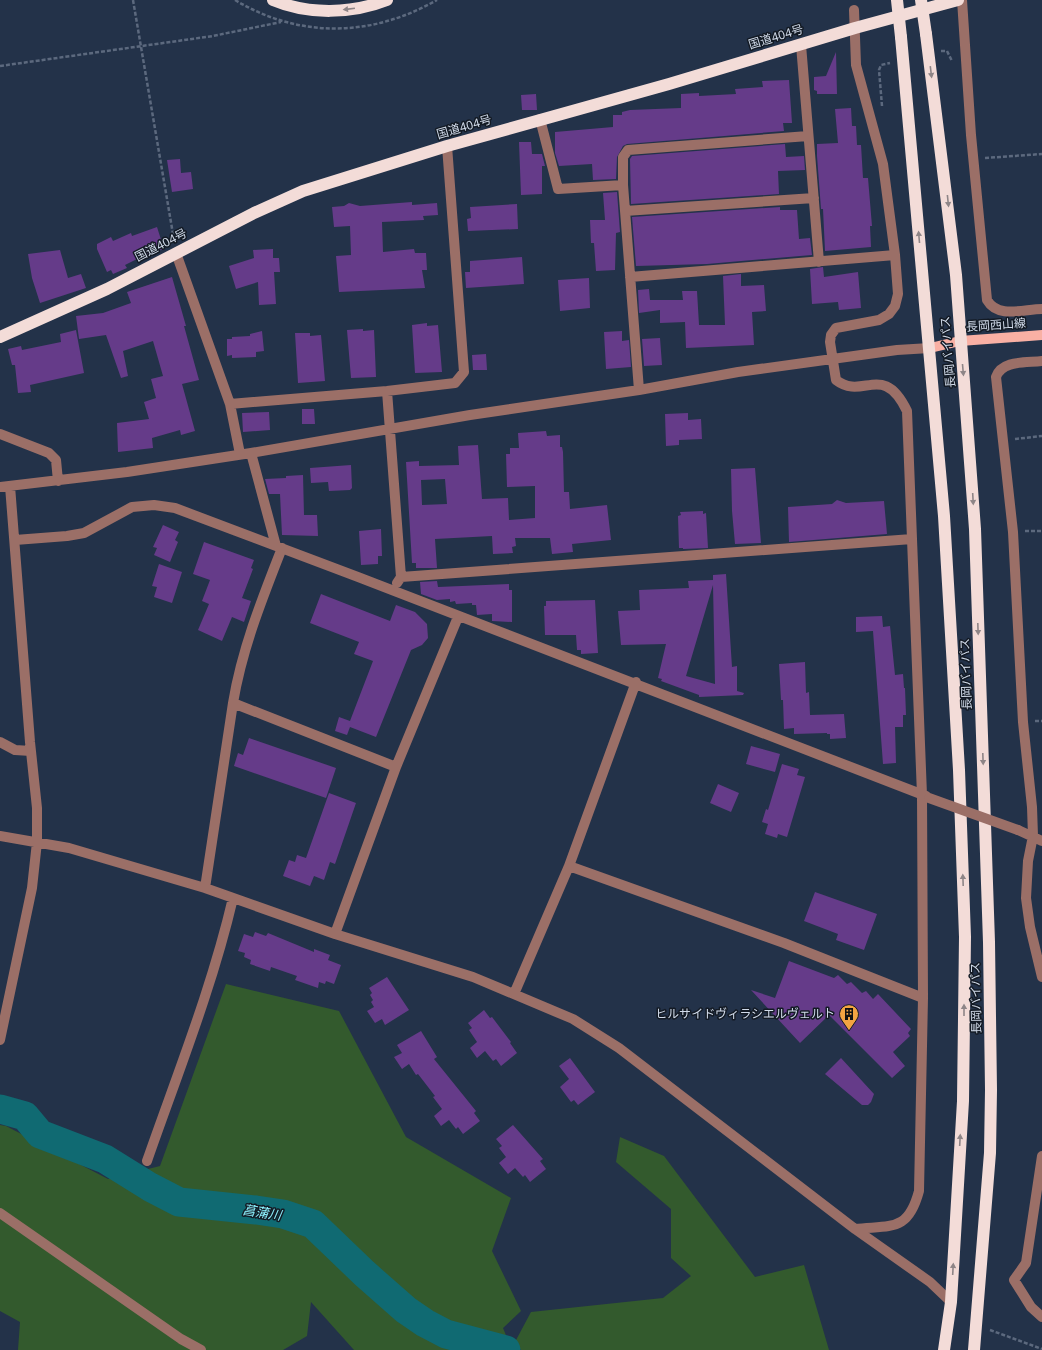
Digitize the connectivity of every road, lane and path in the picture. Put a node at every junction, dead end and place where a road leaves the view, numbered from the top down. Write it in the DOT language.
graph roads {
  1 [pos="133,0"];
  2 [pos="273,0"];
  3 [pos="387,0"];
  4 [pos="897,0"];
  5 [pos="922,0"];
  6 [pos="958,0"];
  7 [pos="962,0"];
  8 [pos="854,10"];
  9 [pos="281,22"];
  10 [pos="855,28"];
  11 [pos="801,45"];
  12 [pos="141,46"];
  13 [pos="904,61"];
  14 [pos="0,66"];
  15 [pos="882,108"];
  16 [pos="540,120"];
  17 [pos="808,136"];
  18 [pos="447,146"];
  19 [pos="1042,154"];
  20 [pos="974,158"];
  21 [pos="623,185"];
  22 [pos="814,198"];
  23 [pos="625,211"];
  24 [pos="176,253"];
  25 [pos="895,256"];
  26 [pos="819,262"];
  27 [pos="630,277"];
  28 [pos="1042,309"];
  29 [pos="1042,335"];
  30 [pos="0,337"];
  31 [pos="960,340"];
  32 [pos="930,348"];
  33 [pos="833,358"];
  34 [pos="1042,361"];
  35 [pos="639,390"];
  36 [pos="387,391"];
  37 [pos="230,404"];
  38 [pos="389,430"];
  39 [pos="0,434"];
  40 [pos="1042,436"];
  41 [pos="1003,440"];
  42 [pos="251,453"];
  43 [pos="240,454"];
  44 [pos="58,481"];
  45 [pos="5,487"];
  46 [pos="912,539"];
  47 [pos="15,540"];
  48 [pos="279,547"];
  49 [pos="401,577"];
  50 [pos="393,590"];
  51 [pos="458,617"];
  52 [pos="636,682"];
  53 [pos="233,703"];
  54 [pos="0,742"];
  55 [pos="31,751"];
  56 [pos="396,767"];
  57 [pos="925,796"];
  58 [pos="0,836"];
  59 [pos="1032,836"];
  60 [pos="1042,841"];
  61 [pos="37,842"];
  62 [pos="569,866"];
  63 [pos="206,888"];
  64 [pos="233,898"];
  65 [pos="335,934"];
  66 [pos="1042,977"];
  67 [pos="514,994"];
  68 [pos="923,998"];
  69 [pos="0,1040"];
  70 [pos="1042,1156"];
  71 [pos="147,1161"];
  72 [pos="0,1213"];
  73 [pos="855,1229"];
  74 [pos="951,1302"];
  75 [pos="1042,1317"];
  76 [pos="978,1325"];
  77 [pos="1042,1349"];
  78 [pos="201,1350"];
  79 [pos="944,1350"];
  80 [pos="974,1350"];
  1 -- 12 [label="path"];
  3 -- 2 [label="highway, one-way"];
  4 -- 13 [label="highway, 長岡バイパス, bridge"];
  5 -- 31 [label="highway, 長岡バイパス, one-way, bridge"];
  6 -- 10 [label="highway, 国道404号"];
  7 -- 20 [label="street"];
  8 -- 10 [label="street"];
  9 -- 12 [label="path"];
  10 -- 11 [label="highway, 国道404号"];
  10 -- 25 [label="street"];
  11 -- 16 [label="highway, 国道404号"];
  11 -- 17 [label="street"];
  12 -- 14 [label="path"];
  12 -- 24 [label="path"];
  13 -- 15 [label="path"];
  32 -- 13 [label="highway, 長岡バイパス, one-way"];
  16 -- 18 [label="highway, 国道404号"];
  16 -- 21 [label="street"];
  17 -- 21 [label="street"];
  17 -- 22 [label="street"];
  18 -- 24 [label="highway, 国道404号"];
  18 -- 36 [label="street"];
  19 -- 20 [label="path"];
  20 -- 28 [label="street"];
  21 -- 23 [label="street"];
  22 -- 23 [label="street"];
  22 -- 26 [label="street"];
  23 -- 27 [label="street"];
  24 -- 30 [label="highway, 国道404号"];
  24 -- 37 [label="street"];
  25 -- 26 [label="street"];
  25 -- 33 [label="street"];
  26 -- 27 [label="street"];
  27 -- 35 [label="street"];
  29 -- 31 [label="main road, 長岡西山線"];
  31 -- 32 [label="main road, 長岡西山線"];
  31 -- 76 [label="highway, 長岡バイパス, one-way"];
  32 -- 33 [label="street"];
  74 -- 32 [label="highway, 長岡バイパス, one-way"];
  33 -- 35 [label="street"];
  33 -- 46 [label="street"];
  34 -- 41 [label="street"];
  35 -- 38 [label="street"];
  36 -- 37 [label="street"];
  36 -- 38 [label="street"];
  37 -- 43 [label="street"];
  38 -- 42 [label="street"];
  38 -- 49 [label="street"];
  39 -- 44 [label="street"];
  40 -- 41 [label="path"];
  41 -- 59 [label="street"];
  42 -- 43 [label="street"];
  42 -- 48 [label="street"];
  43 -- 44 [label="street"];
  44 -- 45 [label="street"];
  45 -- 47 [label="street"];
  46 -- 49 [label="street"];
  46 -- 57 [label="street"];
  47 -- 48 [label="street"];
  47 -- 55 [label="street"];
  48 -- 50 [label="street"];
  48 -- 53 [label="street"];
  49 -- 50 [label="street"];
  50 -- 51 [label="street"];
  51 -- 52 [label="street"];
  51 -- 56 [label="street"];
  52 -- 57 [label="street"];
  52 -- 62 [label="street"];
  53 -- 56 [label="street"];
  53 -- 63 [label="street"];
  54 -- 55 [label="street"];
  55 -- 61 [label="street"];
  56 -- 65 [label="street"];
  57 -- 59 [label="street, bridge"];
  57 -- 68 [label="street"];
  58 -- 61 [label="street"];
  59 -- 60 [label="street"];
  59 -- 66 [label="street"];
  61 -- 63 [label="street"];
  61 -- 69 [label="street"];
  62 -- 67 [label="street"];
  62 -- 68 [label="street"];
  63 -- 64 [label="street"];
  64 -- 65 [label="street"];
  64 -- 71 [label="street"];
  65 -- 67 [label="street"];
  67 -- 73 [label="street"];
  68 -- 73 [label="street"];
  70 -- 75 [label="street"];
  72 -- 78 [label="street"];
  73 -- 74 [label="street"];
  74 -- 79 [label="highway, 長岡バイパス"];
  76 -- 77 [label="path"];
  76 -- 80 [label="highway, 長岡バイパス"];
}
